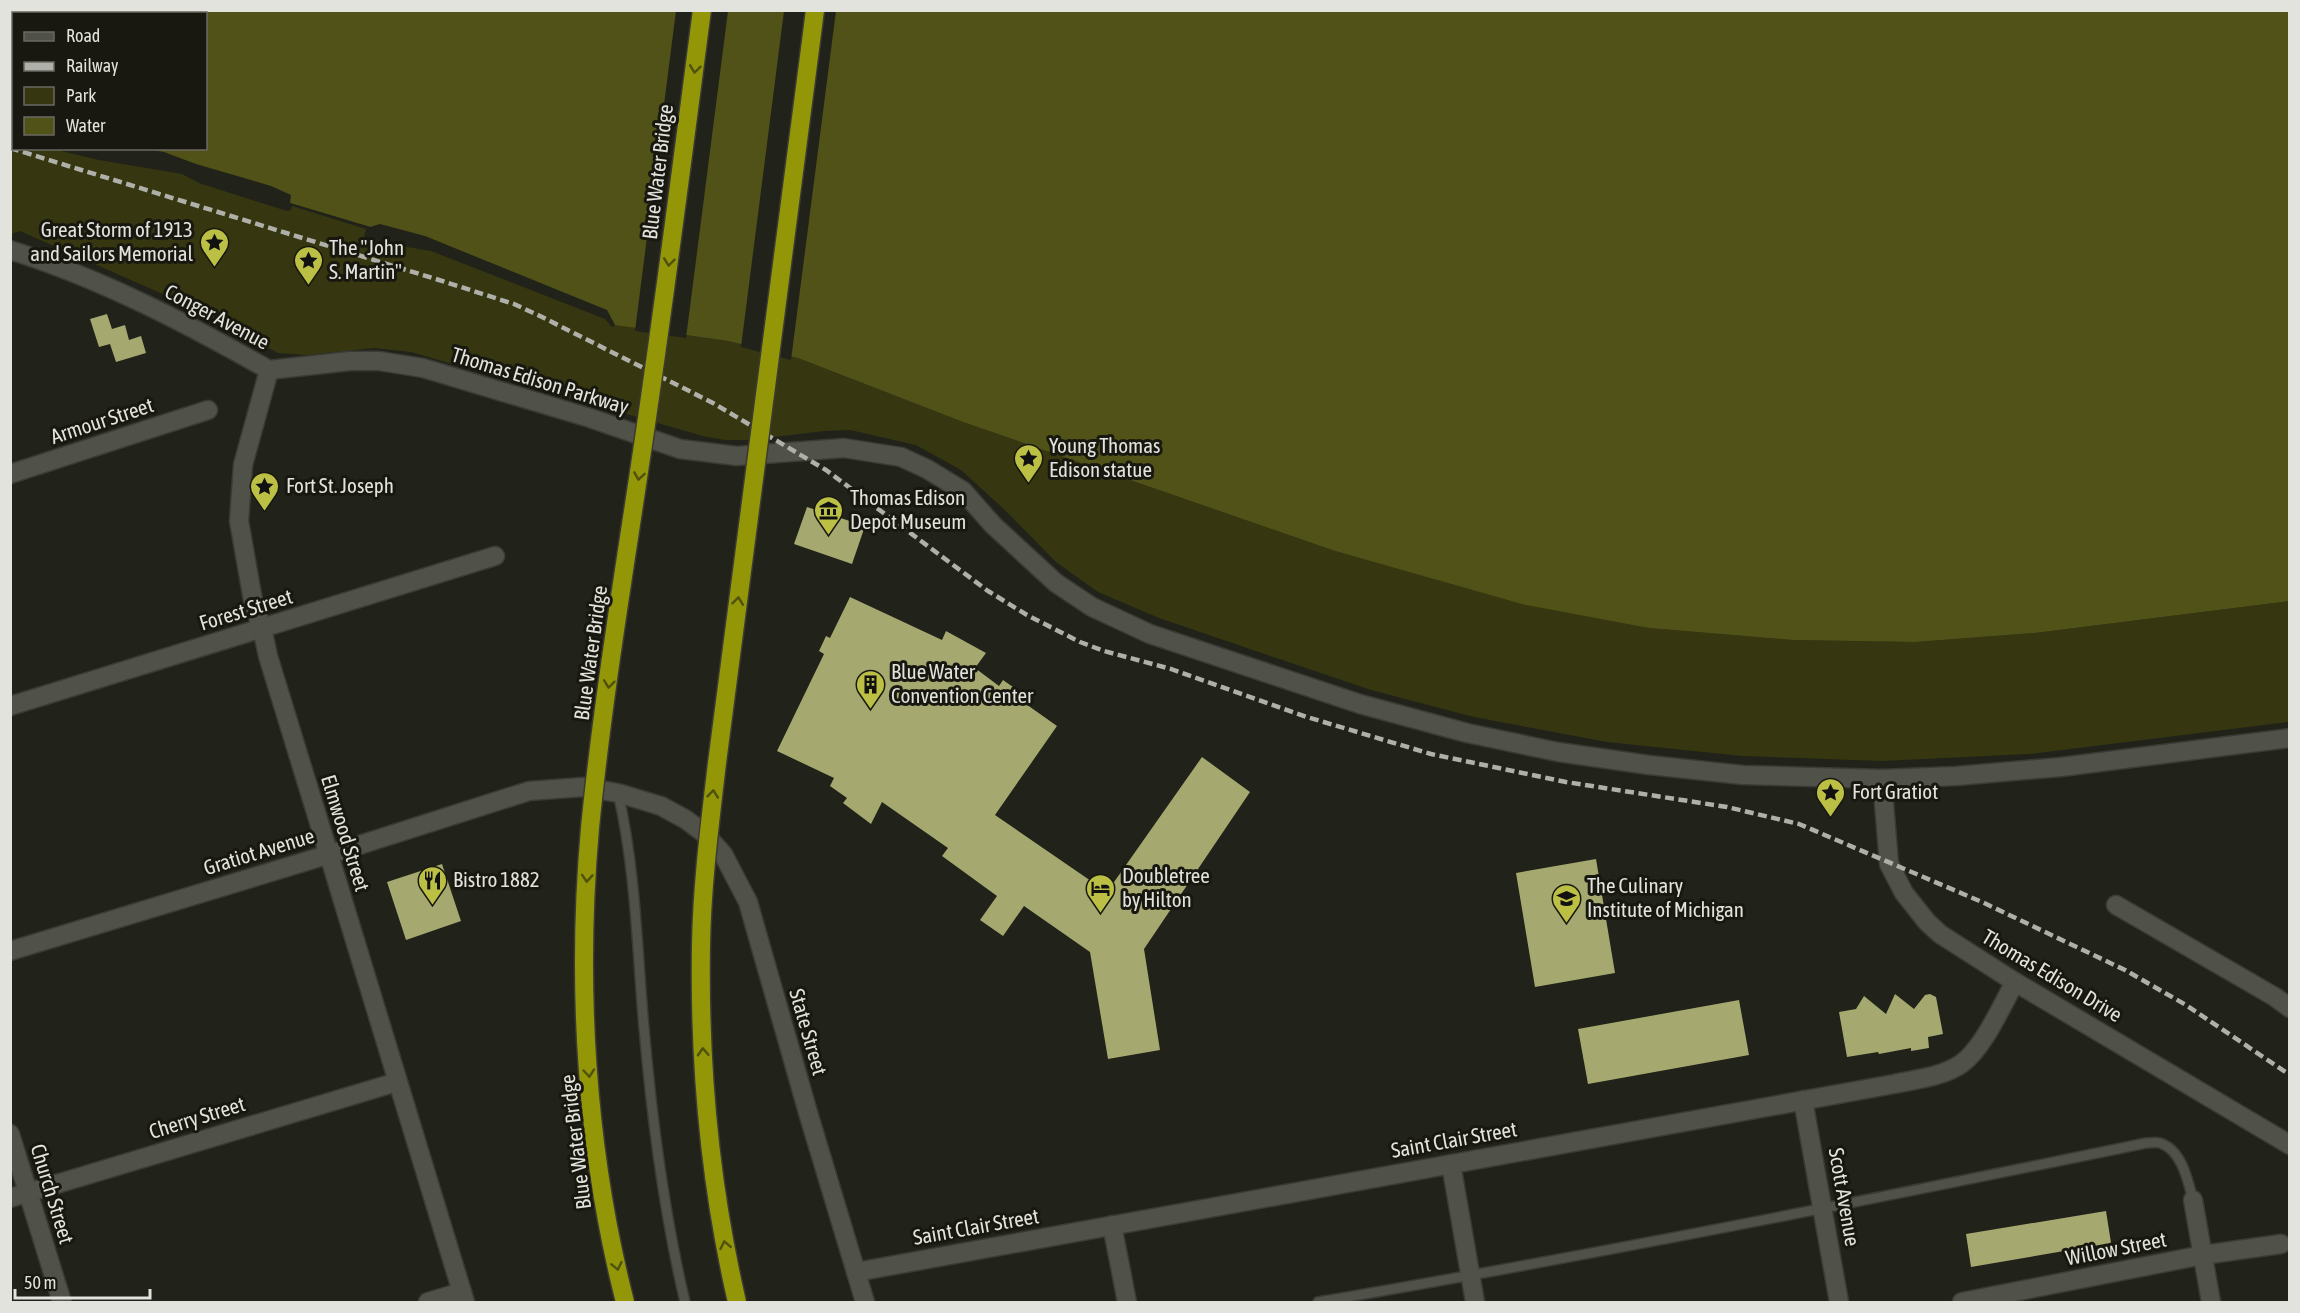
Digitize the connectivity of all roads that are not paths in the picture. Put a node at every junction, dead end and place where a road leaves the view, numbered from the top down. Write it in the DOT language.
graph roads {
  1 [pos="702,10"];
  2 [pos="815,10"];
  3 [pos="10,250"];
  4 [pos="268,370"];
  5 [pos="208,410"];
  6 [pos="10,474"];
  7 [pos="495,556"];
  8 [pos="262,628"];
  9 [pos="10,706"];
  10 [pos="2289,738"];
  11 [pos="1882,779"];
  12 [pos="618,794"];
  13 [pos="661,806"];
  14 [pos="329,855"];
  15 [pos="2116,905"];
  16 [pos="10,951"];
  17 [pos="2015,982"];
  18 [pos="2289,1008"];
  19 [pos="397,1082"];
  20 [pos="1803,1100"];
  21 [pos="10,1134"];
  22 [pos="2289,1145"];
  23 [pos="1451,1164"];
  24 [pos="28,1192"];
  25 [pos="10,1198"];
  26 [pos="2193,1200"];
  27 [pos="1824,1210"];
  28 [pos="1112,1225"];
  29 [pos="2281,1244"];
  30 [pos="2203,1255"];
  31 [pos="856,1272"];
  32 [pos="1471,1276"];
  33 [pos="463,1298"];
  34 [pos="62,1302"];
  35 [pos="428,1302"];
  36 [pos="626,1302"];
  37 [pos="686,1302"];
  38 [pos="737,1302"];
  39 [pos="865,1302"];
  40 [pos="1127,1302"];
  41 [pos="1318,1302"];
  42 [pos="1475,1302"];
  43 [pos="1839,1302"];
  44 [pos="1962,1302"];
  45 [pos="2211,1302"];
  1 -- 36 [label="highway, Blue Water Bridge, one-way, bridge"];
  38 -- 2 [label="highway, one-way, bridge"];
  3 -- 4 [label="street, Conger Avenue"];
  4 -- 8 [label="street, Elmwood Street"];
  4 -- 11 [label="street, Thomas Edison Parkway"];
  5 -- 6 [label="street, Armour Street"];
  7 -- 8 [label="street, Forest Street"];
  8 -- 9 [label="street, Forest Street"];
  8 -- 14 [label="street, Elmwood Street"];
  10 -- 11 [label="street, Thomas Edison Parkway"];
  11 -- 17 [label="street, Thomas Edison Drive"];
  12 -- 13 [label="street, Gratiot Avenue"];
  12 -- 14 [label="street, Gratiot Avenue"];
  12 -- 37 [label="lane"];
  13 -- 31 [label="street, State Street"];
  14 -- 16 [label="street, Gratiot Avenue"];
  14 -- 19 [label="street, Elmwood Street"];
  15 -- 18 [label="street"];
  17 -- 20 [label="street, Saint Clair Street"];
  17 -- 22 [label="street, Thomas Edison Drive"];
  19 -- 24 [label="street, Cherry Street"];
  19 -- 33 [label="street, Elmwood Street"];
  20 -- 23 [label="street, Saint Clair Street"];
  20 -- 27 [label="street, Scott Avenue"];
  21 -- 24 [label="street, Church Street"];
  23 -- 28 [label="street, Saint Clair Street"];
  23 -- 32 [label="street"];
  24 -- 25 [label="street, Cherry Street"];
  24 -- 34 [label="street, Church Street"];
  26 -- 27 [label="lane"];
  26 -- 30 [label="street"];
  27 -- 32 [label="lane"];
  27 -- 43 [label="street, Scott Avenue"];
  28 -- 31 [label="street, Saint Clair Street"];
  28 -- 40 [label="street"];
  29 -- 30 [label="street, Willow Street"];
  30 -- 44 [label="street, Willow Street"];
  30 -- 45 [label="street"];
  31 -- 39 [label="street, State Street"];
  32 -- 41 [label="lane"];
  32 -- 42 [label="street"];
  33 -- 35 [label="street"];
}
